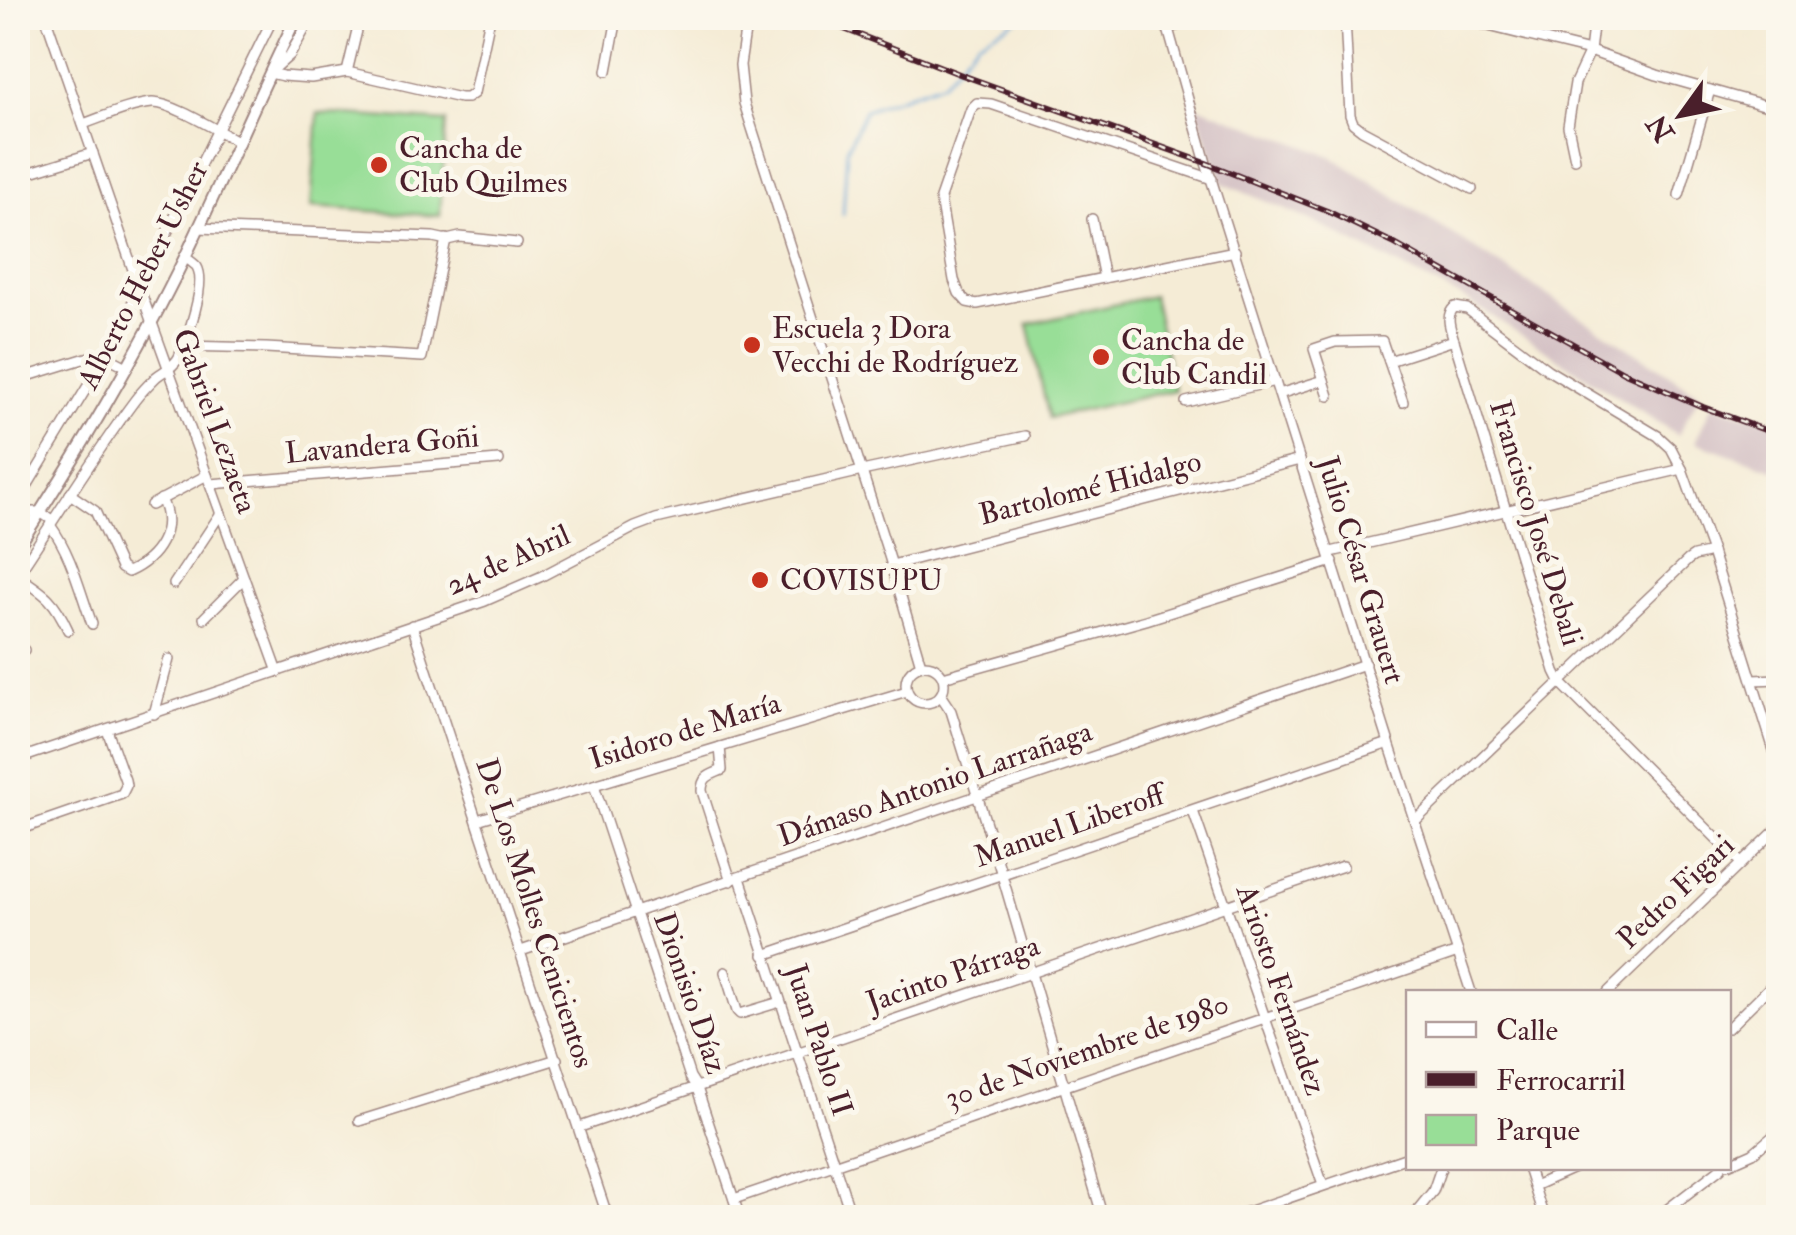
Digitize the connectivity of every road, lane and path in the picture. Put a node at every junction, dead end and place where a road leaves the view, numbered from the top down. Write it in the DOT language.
graph roads {
  1 [pos="46,18"];
  2 [pos="273,18"];
  3 [pos="296,18"];
  4 [pos="311,18"];
  5 [pos="360,18"];
  6 [pos="490,18"];
  7 [pos="617,18"];
  8 [pos="746,18"];
  9 [pos="1165,18"];
  10 [pos="1265,18"];
  11 [pos="1345,18"];
  12 [pos="1456,18"];
  13 [pos="1594,18"];
  14 [pos="1168,30"];
  15 [pos="1590,52"];
  16 [pos="608,71"];
  17 [pos="347,72"];
  18 [pos="270,73"];
  19 [pos="1710,90"];
  20 [pos="1778,109"];
  21 [pos="83,124"];
  22 [pos="218,132"];
  23 [pos="239,142"];
  24 [pos="93,152"];
  25 [pos="1574,159"];
  26 [pos="18,176"];
  27 [pos="1212,178"];
  28 [pos="1472,189"];
  29 [pos="1679,195"];
  30 [pos="1092,218"];
  31 [pos="198,228"];
  32 [pos="446,239"];
  33 [pos="517,243"];
  34 [pos="1235,251"];
  35 [pos="185,257"];
  36 [pos="1104,278"];
  37 [pos="139,286"];
  38 [pos="152,320"];
  39 [pos="1454,340"];
  40 [pos="182,346"];
  41 [pos="106,356"];
  42 [pos="1388,360"];
  43 [pos="126,367"];
  44 [pos="170,368"];
  45 [pos="18,379"];
  46 [pos="1324,380"];
  47 [pos="1275,381"];
  48 [pos="1279,394"];
  49 [pos="1329,396"];
  50 [pos="1186,402"];
  51 [pos="1404,402"];
  52 [pos="1025,436"];
  53 [pos="498,460"];
  54 [pos="1300,460"];
  55 [pos="1682,469"];
  56 [pos="862,470"];
  57 [pos="209,479"];
  58 [pos="70,494"];
  59 [pos="161,499"];
  60 [pos="18,502"];
  61 [pos="151,505"];
  62 [pos="1505,510"];
  63 [pos="18,512"];
  64 [pos="40,512"];
  65 [pos="221,513"];
  66 [pos="51,522"];
  67 [pos="18,548"];
  68 [pos="1712,552"];
  69 [pos="1332,557"];
  70 [pos="892,565"];
  71 [pos="18,575"];
  72 [pos="244,578"];
  73 [pos="174,584"];
  74 [pos="204,618"];
  75 [pos="92,624"];
  76 [pos="412,625"];
  77 [pos="68,630"];
  78 [pos="169,659"];
  79 [pos="1365,664"];
  80 [pos="921,665"];
  81 [pos="278,672"];
  82 [pos="943,677"];
  83 [pos="1778,679"];
  84 [pos="1753,680"];
  85 [pos="1561,683"];
  86 [pos="907,691"];
  87 [pos="941,696"];
  88 [pos="154,714"];
  89 [pos="107,730"];
  90 [pos="1389,743"];
  91 [pos="720,747"];
  92 [pos="18,759"];
  93 [pos="1778,763"];
  94 [pos="594,785"];
  95 [pos="978,795"];
  96 [pos="1193,811"];
  97 [pos="477,820"];
  98 [pos="1416,821"];
  99 [pos="1778,828"];
  100 [pos="18,830"];
  101 [pos="1741,863"];
  102 [pos="1343,866"];
  103 [pos="1002,875"];
  104 [pos="736,879"];
  105 [pos="1225,906"];
  106 [pos="635,912"];
  107 [pos="521,951"];
  108 [pos="1458,952"];
  109 [pos="764,955"];
  110 [pos="725,972"];
  111 [pos="1032,974"];
  112 [pos="1778,979"];
  113 [pos="1470,990"];
  114 [pos="1610,990"];
  115 [pos="780,1002"];
  116 [pos="1264,1016"];
  117 [pos="1731,1025"];
  118 [pos="797,1054"];
  119 [pos="557,1059"];
  120 [pos="1064,1085"];
  121 [pos="697,1088"];
  122 [pos="359,1122"];
  123 [pos="580,1128"];
  124 [pos="1778,1132"];
  125 [pos="1406,1158"];
  126 [pos="1731,1163"];
  127 [pos="833,1164"];
  128 [pos="1439,1170"];
  129 [pos="1529,1170"];
  130 [pos="1570,1170"];
  131 [pos="1719,1170"];
  132 [pos="1324,1185"];
  133 [pos="1534,1186"];
  134 [pos="734,1199"];
  135 [pos="608,1218"];
  136 [pos="740,1218"];
  137 [pos="852,1218"];
  138 [pos="1102,1218"];
  139 [pos="1230,1218"];
  140 [pos="1411,1218"];
  141 [pos="1544,1218"];
  142 [pos="1656,1218"];
  1 -- 21 [label="street, Gabriel Lezaeta"];
  2 -- 22 [label="street, Alberto Heber Usher"];
  3 -- 18 [label="street, Alberto Heber Usher"];
  4 -- 18 [label="street"];
  5 -- 17 [label="street"];
  6 -- 17 [label="street"];
  7 -- 16 [label="street"];
  8 -- 56 [label="street"];
  9 -- 14 [label="street, Julio César Grauert"];
  10 -- 14 [label="street"];
  11 -- 28 [label="street"];
  12 -- 15 [label="street"];
  13 -- 15 [label="street"];
  14 -- 27 [label="street, Julio César Grauert"];
  15 -- 19 [label="street"];
  15 -- 25 [label="street"];
  17 -- 18 [label="street"];
  18 -- 23 [label="street, Alberto Heber Usher"];
  19 -- 20 [label="street"];
  19 -- 29 [label="street"];
  21 -- 22 [label="street"];
  21 -- 24 [label="street, Gabriel Lezaeta"];
  22 -- 23 [label="street"];
  22 -- 37 [label="street, Alberto Heber Usher"];
  23 -- 31 [label="street, Alberto Heber Usher"];
  24 -- 26 [label="street"];
  24 -- 37 [label="street, Gabriel Lezaeta"];
  27 -- 34 [label="street, Julio César Grauert"];
  27 -- 36 [label="street"];
  30 -- 36 [label="street"];
  31 -- 32 [label="street"];
  31 -- 35 [label="street, Alberto Heber Usher"];
  32 -- 33 [label="street"];
  32 -- 40 [label="street"];
  34 -- 36 [label="street"];
  34 -- 47 [label="street, Julio César Grauert"];
  35 -- 38 [label="street, Alberto Heber Usher"];
  35 -- 40 [label="street"];
  37 -- 38 [label="street, Gabriel Lezaeta"];
  37 -- 41 [label="street, Alberto Heber Usher"];
  38 -- 43 [label="street, Alberto Heber Usher"];
  38 -- 44 [label="street, Gabriel Lezaeta"];
  39 -- 42 [label="street"];
  39 -- 55 [label="street, Francisco José Debali"];
  39 -- 62 [label="street, Francisco José Debali"];
  40 -- 44 [label="street"];
  41 -- 43 [label="street"];
  41 -- 45 [label="street"];
  41 -- 60 [label="street, Alberto Heber Usher"];
  42 -- 46 [label="street"];
  42 -- 51 [label="street"];
  43 -- 64 [label="street, Alberto Heber Usher"];
  44 -- 57 [label="street, Gabriel Lezaeta"];
  44 -- 58 [label="street"];
  46 -- 48 [label="street"];
  46 -- 49 [label="street"];
  47 -- 48 [label="street, Julio César Grauert"];
  47 -- 50 [label="street"];
  48 -- 54 [label="street, Julio César Grauert"];
  52 -- 56 [label="street, 24 de Abril"];
  53 -- 57 [label="street, Lavandera Goñi"];
  54 -- 69 [label="street, Julio César Grauert"];
  54 -- 70 [label="street, Bartolomé Hidalgo"];
  55 -- 62 [label="street"];
  55 -- 68 [label="street"];
  56 -- 70 [label="street"];
  56 -- 76 [label="street, 24 de Abril"];
  57 -- 59 [label="street"];
  57 -- 65 [label="street, Gabriel Lezaeta"];
  58 -- 59 [label="street"];
  58 -- 66 [label="street"];
  59 -- 61 [label="street"];
  62 -- 69 [label="street"];
  62 -- 85 [label="street, Francisco José Debali"];
  63 -- 64 [label="street"];
  64 -- 66 [label="street"];
  64 -- 67 [label="street, Alberto Heber Usher"];
  65 -- 72 [label="street, Gabriel Lezaeta"];
  65 -- 73 [label="street"];
  66 -- 71 [label="street"];
  66 -- 75 [label="street"];
  68 -- 84 [label="street"];
  68 -- 85 [label="street"];
  69 -- 79 [label="street, Julio César Grauert"];
  69 -- 82 [label="street"];
  70 -- 80 [label="street"];
  71 -- 77 [label="street"];
  72 -- 74 [label="street"];
  72 -- 81 [label="street, Gabriel Lezaeta"];
  76 -- 81 [label="street, 24 de Abril"];
  76 -- 97 [label="street, De Los Molles Cenicientos"];
  78 -- 88 [label="street"];
  79 -- 90 [label="street, Julio César Grauert"];
  79 -- 95 [label="street, Dámaso Antonio Larrañaga"];
  80 -- 82 [label="street"];
  80 -- 86 [label="street"];
  81 -- 88 [label="street, 24 de Abril"];
  82 -- 87 [label="street"];
  83 -- 84 [label="street"];
  84 -- 93 [label="street"];
  85 -- 98 [label="street"];
  85 -- 101 [label="street, Francisco José Debali"];
  86 -- 87 [label="street"];
  86 -- 91 [label="street, Isidoro de María"];
  87 -- 95 [label="street"];
  88 -- 89 [label="street, 24 de Abril"];
  89 -- 92 [label="street, 24 de Abril"];
  89 -- 100 [label="street"];
  90 -- 96 [label="street, Manuel Liberoff"];
  90 -- 98 [label="street, Julio César Grauert"];
  91 -- 94 [label="street, Isidoro de María"];
  91 -- 104 [label="street, Juan Pablo II"];
  94 -- 97 [label="street, Isidoro de María"];
  94 -- 106 [label="street, Dionisio Díaz"];
  95 -- 103 [label="street"];
  95 -- 104 [label="street, Dámaso Antonio Larrañaga"];
  96 -- 103 [label="street, Manuel Liberoff"];
  96 -- 105 [label="street, Ariosto Fernández"];
  97 -- 107 [label="street, De Los Molles Cenicientos"];
  98 -- 108 [label="street, Julio César Grauert"];
  99 -- 101 [label="street, Pedro Figari"];
  101 -- 114 [label="street, Pedro Figari"];
  102 -- 105 [label="street, Jacinto Párraga"];
  103 -- 109 [label="street, Manuel Liberoff"];
  103 -- 111 [label="street"];
  104 -- 106 [label="street, Dámaso Antonio Larrañaga"];
  104 -- 109 [label="street, Juan Pablo II"];
  105 -- 111 [label="street, Jacinto Párraga"];
  105 -- 116 [label="street, Ariosto Fernández"];
  106 -- 107 [label="street, Dámaso Antonio Larrañaga"];
  106 -- 121 [label="street, Dionisio Díaz"];
  107 -- 119 [label="street, De Los Molles Cenicientos"];
  108 -- 113 [label="street, Julio César Grauert"];
  108 -- 116 [label="street, 30 de Noviembre de 1980"];
  109 -- 115 [label="street, Juan Pablo II"];
  110 -- 115 [label="street"];
  111 -- 118 [label="street, Jacinto Párraga"];
  111 -- 120 [label="street"];
  112 -- 117 [label="street"];
  115 -- 118 [label="street, Juan Pablo II"];
  116 -- 120 [label="street, 30 de Noviembre de 1980"];
  116 -- 132 [label="street, Ariosto Fernández"];
  118 -- 121 [label="street, Jacinto Párraga"];
  118 -- 127 [label="street, Juan Pablo II"];
  119 -- 122 [label="street"];
  119 -- 123 [label="street, De Los Molles Cenicientos"];
  120 -- 127 [label="street, 30 de Noviembre de 1980"];
  120 -- 138 [label="street"];
  121 -- 123 [label="street, Jacinto Párraga"];
  121 -- 134 [label="street, Dionisio Díaz"];
  123 -- 135 [label="street, De Los Molles Cenicientos"];
  124 -- 126 [label="street"];
  125 -- 132 [label="street"];
  127 -- 134 [label="street, 30 de Noviembre de 1980"];
  127 -- 137 [label="street, Juan Pablo II"];
  128 -- 140 [label="street"];
  129 -- 133 [label="street"];
  130 -- 133 [label="street"];
  131 -- 142 [label="street"];
  132 -- 139 [label="street"];
  133 -- 141 [label="street"];
  134 -- 136 [label="street, Dionisio Díaz"];
}
